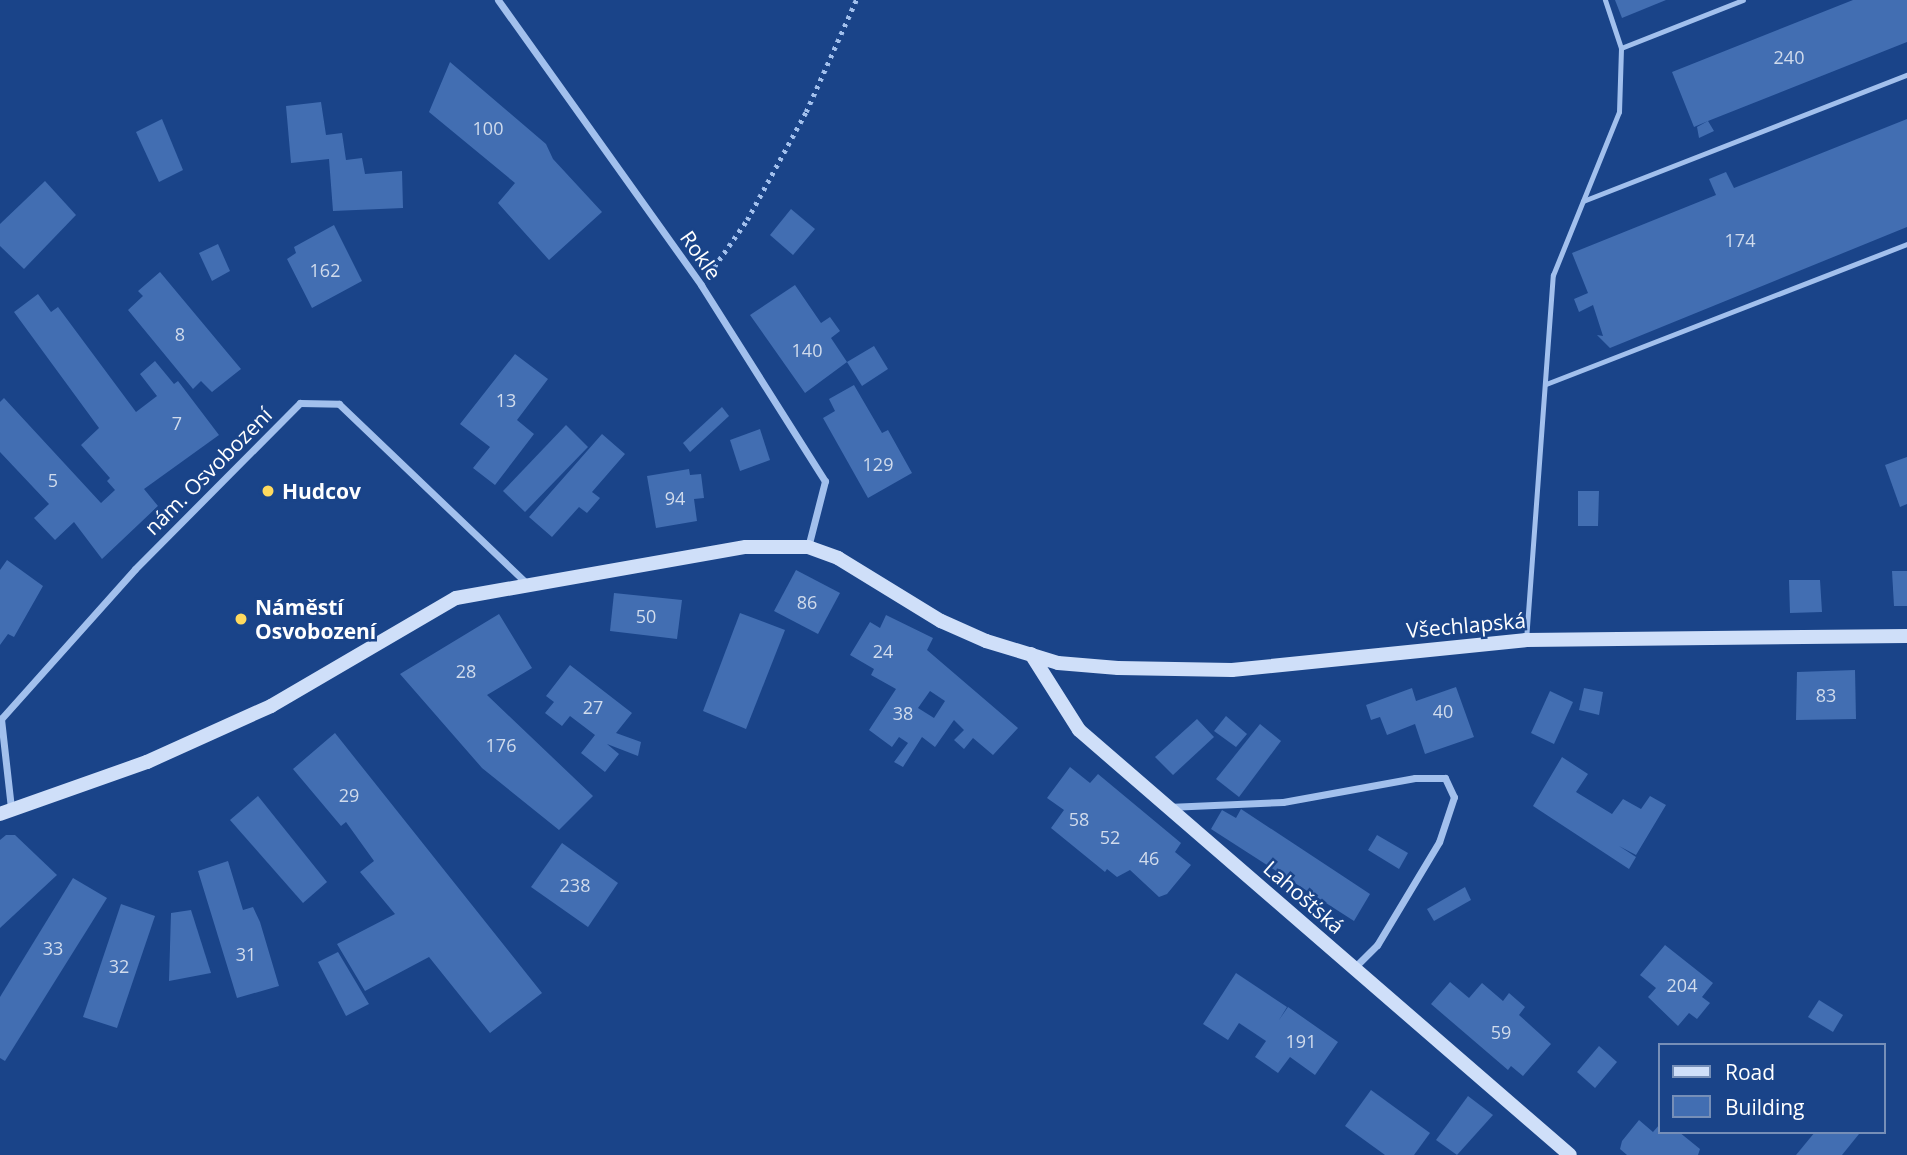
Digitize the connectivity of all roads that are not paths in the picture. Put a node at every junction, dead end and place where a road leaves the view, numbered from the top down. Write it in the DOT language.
graph roads {
  1 [pos="498,0"];
  2 [pos="1605,0"];
  3 [pos="1743,0"];
  4 [pos="1621,48"];
  5 [pos="1907,75"];
  6 [pos="1583,201"];
  7 [pos="1907,244"];
  8 [pos="1546,384"];
  9 [pos="808,547"];
  10 [pos="526,583"];
  11 [pos="1907,636"];
  12 [pos="1526,640"];
  13 [pos="1031,654"];
  14 [pos="1168,807"];
  15 [pos="6,811"];
  16 [pos="1354,968"];
  17 [pos="1570,1155"];
  1 -- 9 [label="street, Rokle"];
  2 -- 4 [label="lane"];
  3 -- 4 [label="lane"];
  4 -- 6 [label="lane"];
  5 -- 6 [label="lane"];
  6 -- 8 [label="lane"];
  7 -- 8 [label="lane"];
  8 -- 12 [label="lane"];
  9 -- 10 [label="street"];
  9 -- 13 [label="street, Všechlapská"];
  10 -- 15 [label="street"];
  10 -- 15 [label="street, nám. Osvobození"];
  11 -- 12 [label="street, Všechlapská"];
  12 -- 13 [label="street, Všechlapská"];
  13 -- 14 [label="street, Lahošťská"];
  14 -- 16 [label="street, Lahošťská"];
  14 -- 16 [label="street"];
  16 -- 17 [label="street, Lahošťská"];
}
